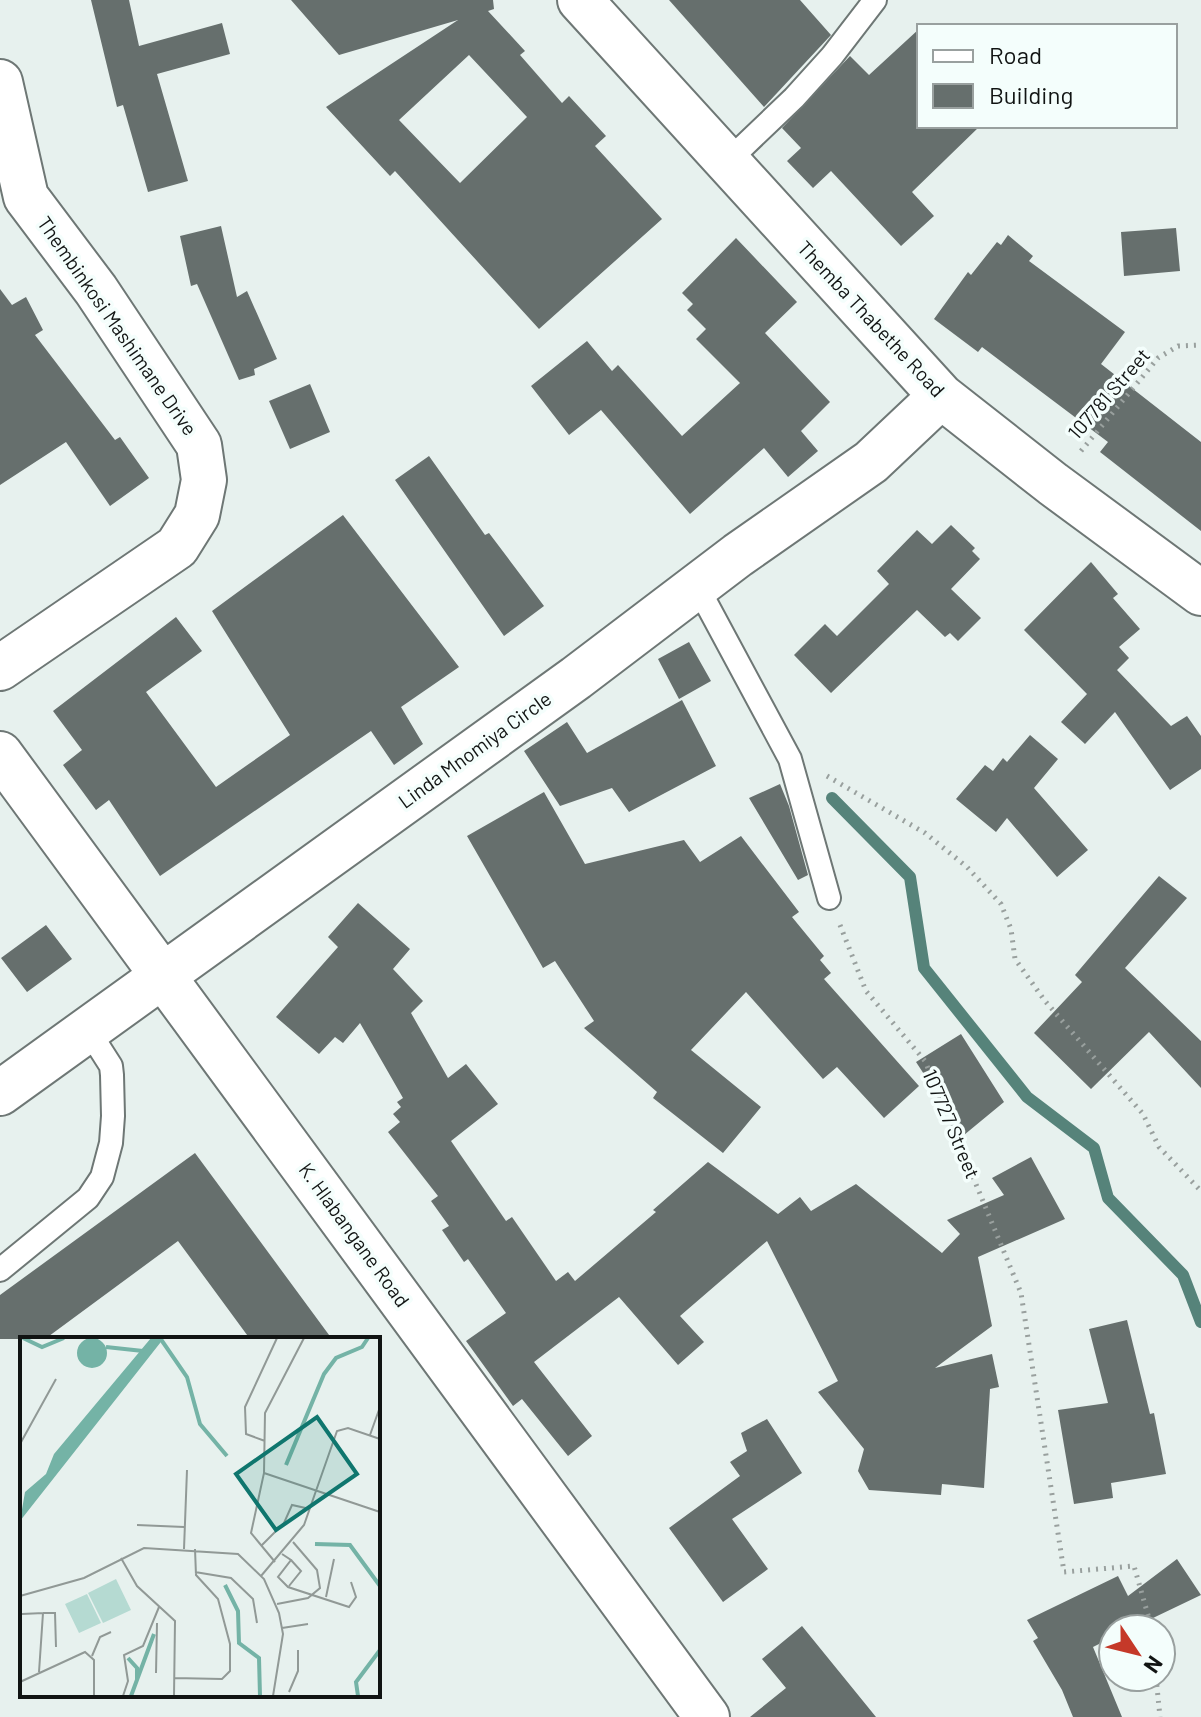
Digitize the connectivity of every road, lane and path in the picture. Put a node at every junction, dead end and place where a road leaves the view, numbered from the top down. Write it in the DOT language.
graph roads {
  1 [pos="580,0"];
  2 [pos="875,0"];
  3 [pos="0,82"];
  4 [pos="727,162"];
  5 [pos="1201,345"];
  6 [pos="941,396"];
  7 [pos="1053,484"];
  8 [pos="697,586"];
  9 [pos="1201,593"];
  10 [pos="0,668"];
  11 [pos="0,754"];
  12 [pos="790,759"];
  13 [pos="829,898"];
  14 [pos="162,974"];
  15 [pos="88,1030"];
  16 [pos="0,1093"];
  17 [pos="1201,1191"];
  18 [pos="0,1270"];
  19 [pos="1147,1613"];
  20 [pos="1158,1693"];
  21 [pos="707,1717"];
  22 [pos="1160,1717"];
  1 -- 4 [label="street, Themba Thabethe Road"];
  2 -- 4 [label="lane"];
  3 -- 10 [label="street, Thembinkosi Mashimane Drive"];
  4 -- 6 [label="street, Themba Thabethe Road"];
  5 -- 7 [label="path, 107781 Street"];
  6 -- 7 [label="street, Themba Thabethe Road"];
  6 -- 8 [label="street, Linda Mnomiya Circle"];
  7 -- 9 [label="street, Themba Thabethe Road"];
  8 -- 12 [label="lane"];
  8 -- 14 [label="street, Linda Mnomiya Circle"];
  11 -- 14 [label="street, K. Hlabangane Road"];
  12 -- 13 [label="lane"];
  12 -- 17 [label="path"];
  13 -- 19 [label="path, 107727 Street"];
  14 -- 15 [label="street, Linda Mnomiya Circle"];
  14 -- 21 [label="street, K. Hlabangane Road"];
  15 -- 16 [label="street, Linda Mnomiya Circle"];
  15 -- 18 [label="lane"];
  20 -- 22 [label="path"];
}
